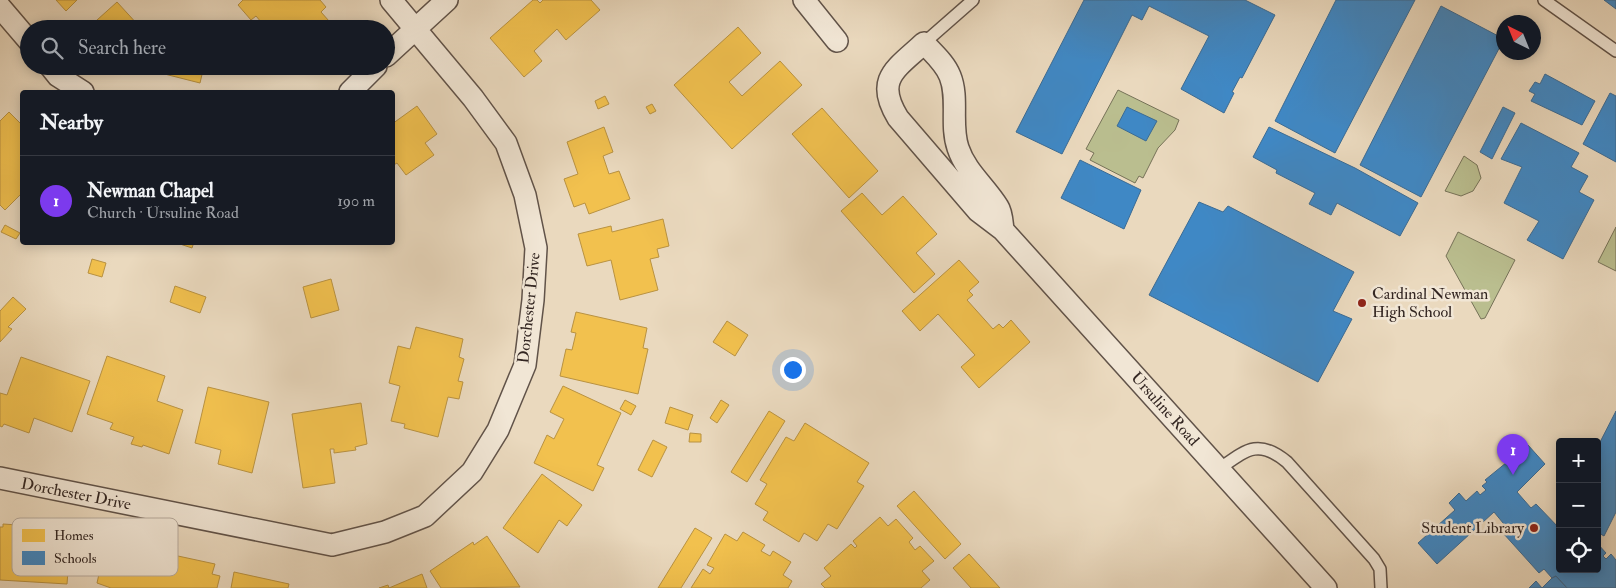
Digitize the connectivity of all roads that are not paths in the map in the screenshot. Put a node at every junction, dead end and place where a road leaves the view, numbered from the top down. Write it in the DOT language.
graph roads {
  1 [pos="391,0"];
  2 [pos="446,0"];
  3 [pos="804,0"];
  4 [pos="974,0"];
  5 [pos="1544,0"];
  6 [pos="0,7"];
  7 [pos="414,28"];
  8 [pos="20,30"];
  9 [pos="837,41"];
  10 [pos="924,43"];
  11 [pos="395,47"];
  12 [pos="1616,51"];
  13 [pos="57,75"];
  14 [pos="367,75"];
  15 [pos="80,90"];
  16 [pos="352,90"];
  17 [pos="1003,230"];
  18 [pos="1219,469"];
  19 [pos="0,478"];
  20 [pos="1326,588"];
  21 [pos="1381,588"];
  1 -- 7 [label="street, Dorchester Drive"];
  2 -- 7 [label="street"];
  3 -- 9 [label="street"];
  4 -- 10 [label="lane"];
  5 -- 12 [label="lane"];
  6 -- 8 [label="street"];
  7 -- 11 [label="street"];
  7 -- 19 [label="street, Dorchester Drive"];
  10 -- 17 [label="street, Ursuline Road"];
  10 -- 17 [label="street, Ursuline Road"];
  13 -- 15 [label="street"];
  14 -- 16 [label="street"];
  17 -- 18 [label="street, Ursuline Road"];
  18 -- 20 [label="street, Ursuline Road"];
  18 -- 21 [label="lane"];
}
